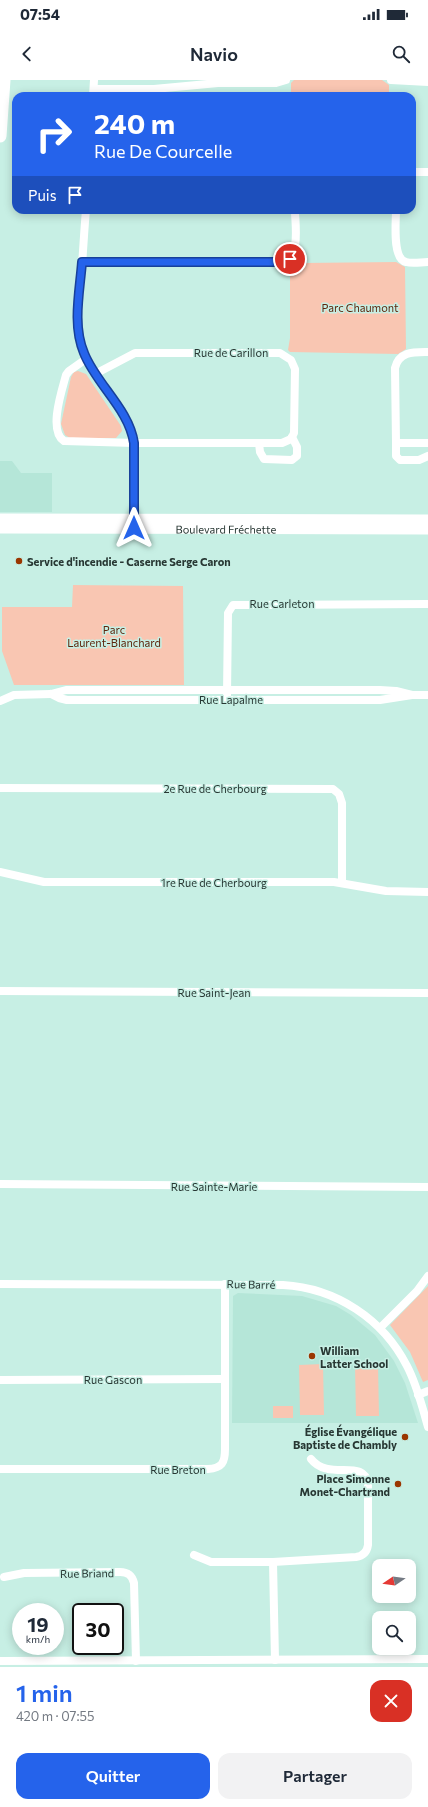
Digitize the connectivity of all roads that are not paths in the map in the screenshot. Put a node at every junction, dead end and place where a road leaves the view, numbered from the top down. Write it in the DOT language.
graph roads {
  1 [pos="4,80"];
  2 [pos="94,80"];
  3 [pos="286,80"];
  4 [pos="391,80"];
  5 [pos="203,82"];
  6 [pos="428,82"];
  7 [pos="93,92"];
  8 [pos="105,92"];
  9 [pos="0,136"];
  10 [pos="416,172"];
  11 [pos="428,172"];
  12 [pos="86,214"];
  13 [pos="295,214"];
  14 [pos="396,214"];
  15 [pos="82,262"];
  16 [pos="428,262"];
  17 [pos="428,352"];
  18 [pos="86,359"];
  19 [pos="95,374"];
  20 [pos="292,437"];
  21 [pos="134,443"];
  22 [pos="259,443"];
  23 [pos="396,443"];
  24 [pos="428,443"];
  25 [pos="428,456"];
  26 [pos="0,519"];
  27 [pos="428,520"];
  28 [pos="134,524"];
  29 [pos="0,528"];
  30 [pos="428,529"];
  31 [pos="428,604"];
  32 [pos="227,690"];
  33 [pos="51,694"];
  34 [pos="412,695"];
  35 [pos="428,695"];
  36 [pos="227,699"];
  37 [pos="0,701"];
  38 [pos="0,788"];
  39 [pos="0,872"];
  40 [pos="342,882"];
  41 [pos="428,892"];
  42 [pos="0,991"];
  43 [pos="428,993"];
  44 [pos="0,1184"];
  45 [pos="428,1187"];
  46 [pos="428,1276"];
  47 [pos="0,1284"];
  48 [pos="225,1284"];
  49 [pos="380,1328"];
  50 [pos="225,1379"];
  51 [pos="0,1380"];
  52 [pos="428,1391"];
  53 [pos="418,1395"];
  54 [pos="428,1427"];
  55 [pos="311,1459"];
  56 [pos="0,1469"];
  57 [pos="194,1555"];
  58 [pos="273,1562"];
  59 [pos="4,1577"];
  60 [pos="428,1659"];
  61 [pos="276,1660"];
  62 [pos="0,1661"];
  63 [pos="136,1661"];
  64 [pos="386,1663"];
  65 [pos="122,1664"];
  1 -- 9 [label="main road"];
  2 -- 7 [label="street"];
  3 -- 5 [label="street"];
  4 -- 6 [label="street"];
  5 -- 8 [label="street"];
  10 -- 11 [label="street"];
  12 -- 15 [label="street"];
  13 -- 15 [label="street"];
  14 -- 16 [label="street"];
  15 -- 18 [label="street"];
  17 -- 23 [label="street"];
  18 -- 19 [label="street"];
  18 -- 21 [label="street"];
  19 -- 20 [label="street, Rue de Carillon"];
  19 -- 21 [label="street"];
  20 -- 22 [label="street"];
  20 -- 22 [label="street, Rue de Carillon"];
  21 -- 22 [label="street"];
  21 -- 28 [label="street"];
  23 -- 24 [label="street"];
  23 -- 25 [label="street"];
  26 -- 28 [label="main road, Boulevard Fréchette"];
  27 -- 28 [label="main road, Boulevard Fréchette"];
  28 -- 29 [label="main road, Boulevard Fréchette"];
  28 -- 30 [label="main road, Boulevard Fréchette"];
  31 -- 32 [label="street, Rue Carleton"];
  32 -- 33 [label="street, Rue Lapalme"];
  32 -- 34 [label="street, Rue Lapalme"];
  32 -- 36 [label="street, Rue Carleton"];
  33 -- 36 [label="street, Rue Lapalme"];
  33 -- 37 [label="street, Rue Lapalme"];
  34 -- 35 [label="street, Rue Lapalme"];
  34 -- 36 [label="street, Rue Lapalme"];
  38 -- 40 [label="street, 2e Rue de Cherbourg"];
  39 -- 40 [label="street, 1re Rue de Cherbourg"];
  40 -- 41 [label="street, 1re Rue de Cherbourg"];
  42 -- 43 [label="street, Rue Saint-Jean"];
  44 -- 45 [label="street, Rue Sainte-Marie"];
  46 -- 49 [label="street"];
  47 -- 48 [label="street, Rue Barré"];
  48 -- 49 [label="street, Rue Barré"];
  48 -- 50 [label="street, Rue Breton"];
  49 -- 53 [label="street, Rue Barré"];
  50 -- 51 [label="street, Rue Gascon"];
  50 -- 56 [label="street, Rue Breton"];
  52 -- 53 [label="street"];
  53 -- 54 [label="street, Rue Barré"];
  55 -- 58 [label="street"];
  57 -- 58 [label="street"];
  58 -- 61 [label="street"];
  59 -- 63 [label="street, Rue Briand"];
  60 -- 64 [label="street"];
  61 -- 63 [label="street"];
  61 -- 64 [label="street"];
  62 -- 65 [label="street"];
  63 -- 65 [label="street"];
}
